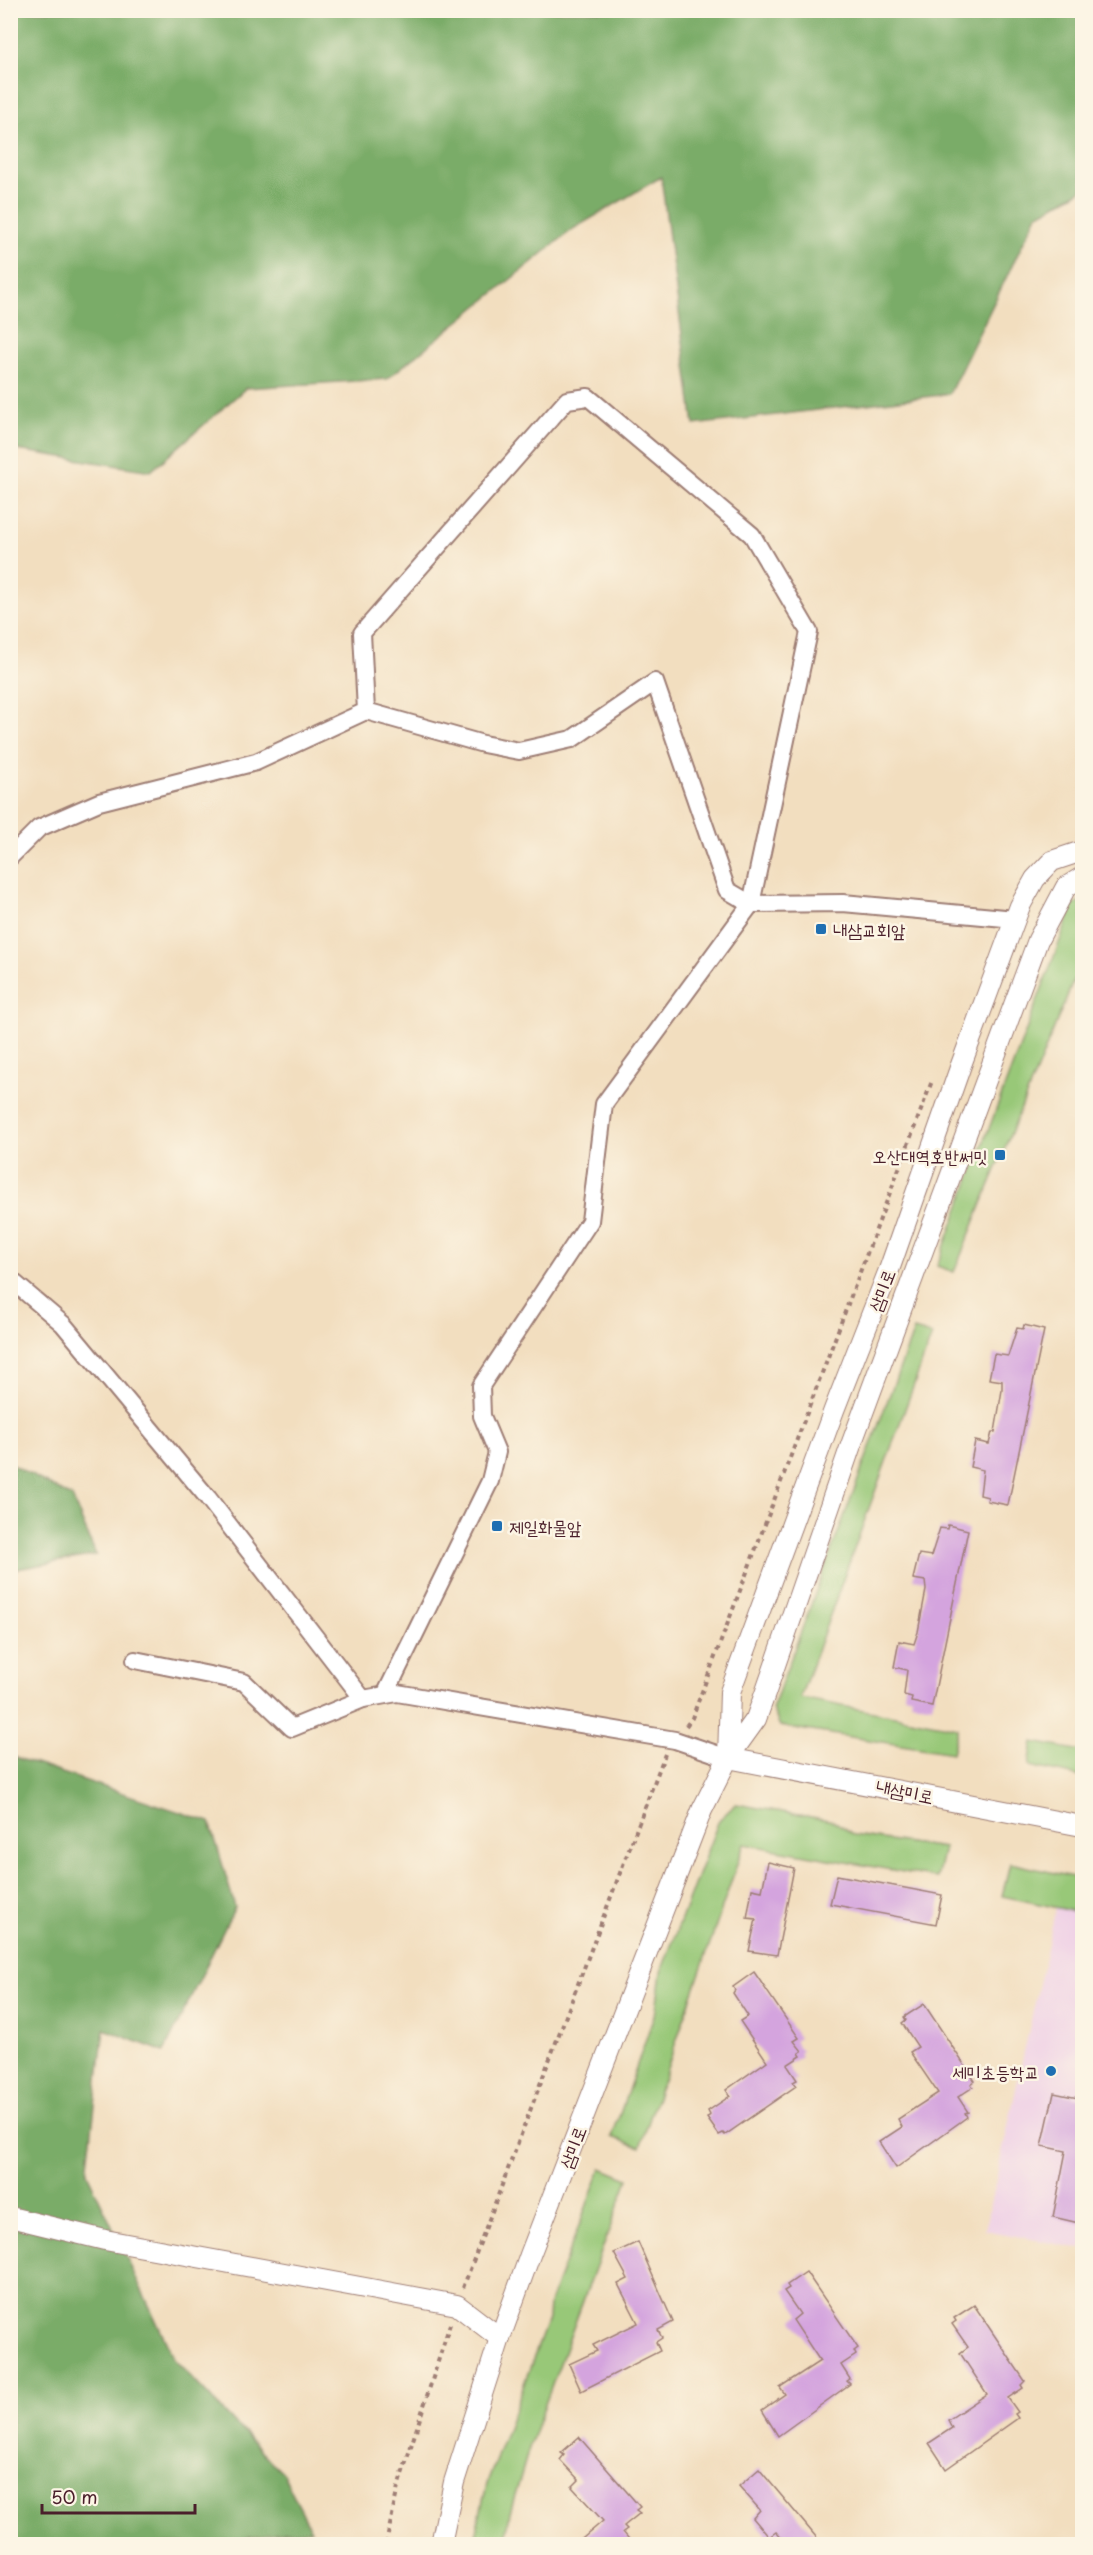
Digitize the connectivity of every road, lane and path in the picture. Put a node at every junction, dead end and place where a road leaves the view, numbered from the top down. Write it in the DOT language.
graph roads {
  1 [pos="366,711"];
  2 [pos="1083,851"];
  3 [pos="10,857"];
  4 [pos="1083,877"];
  5 [pos="751,904"];
  6 [pos="1015,919"];
  7 [pos="935,1072"];
  8 [pos="10,1279"];
  9 [pos="135,1660"];
  10 [pos="384,1695"];
  11 [pos="363,1699"];
  12 [pos="675,1740"];
  13 [pos="728,1758"];
  14 [pos="1083,1826"];
  15 [pos="10,2217"];
  16 [pos="457,2305"];
  17 [pos="500,2338"];
  18 [pos="386,2544"];
  19 [pos="441,2544"];
  1 -- 3 [label="street"];
  1 -- 5 [label="street"];
  1 -- 5 [label="street"];
  2 -- 6 [label="street, 삼미로"];
  4 -- 13 [label="street, 삼미로"];
  5 -- 6 [label="street"];
  5 -- 10 [label="street"];
  6 -- 13 [label="street, 삼미로"];
  7 -- 12 [label="path"];
  8 -- 11 [label="street"];
  9 -- 11 [label="street"];
  10 -- 11 [label="street"];
  10 -- 12 [label="street"];
  12 -- 13 [label="street"];
  12 -- 16 [label="path"];
  13 -- 14 [label="street, 내삼미로"];
  13 -- 17 [label="street, 삼미로"];
  15 -- 16 [label="street"];
  16 -- 17 [label="street"];
  16 -- 18 [label="path"];
  17 -- 19 [label="street, 삼미로"];
}
